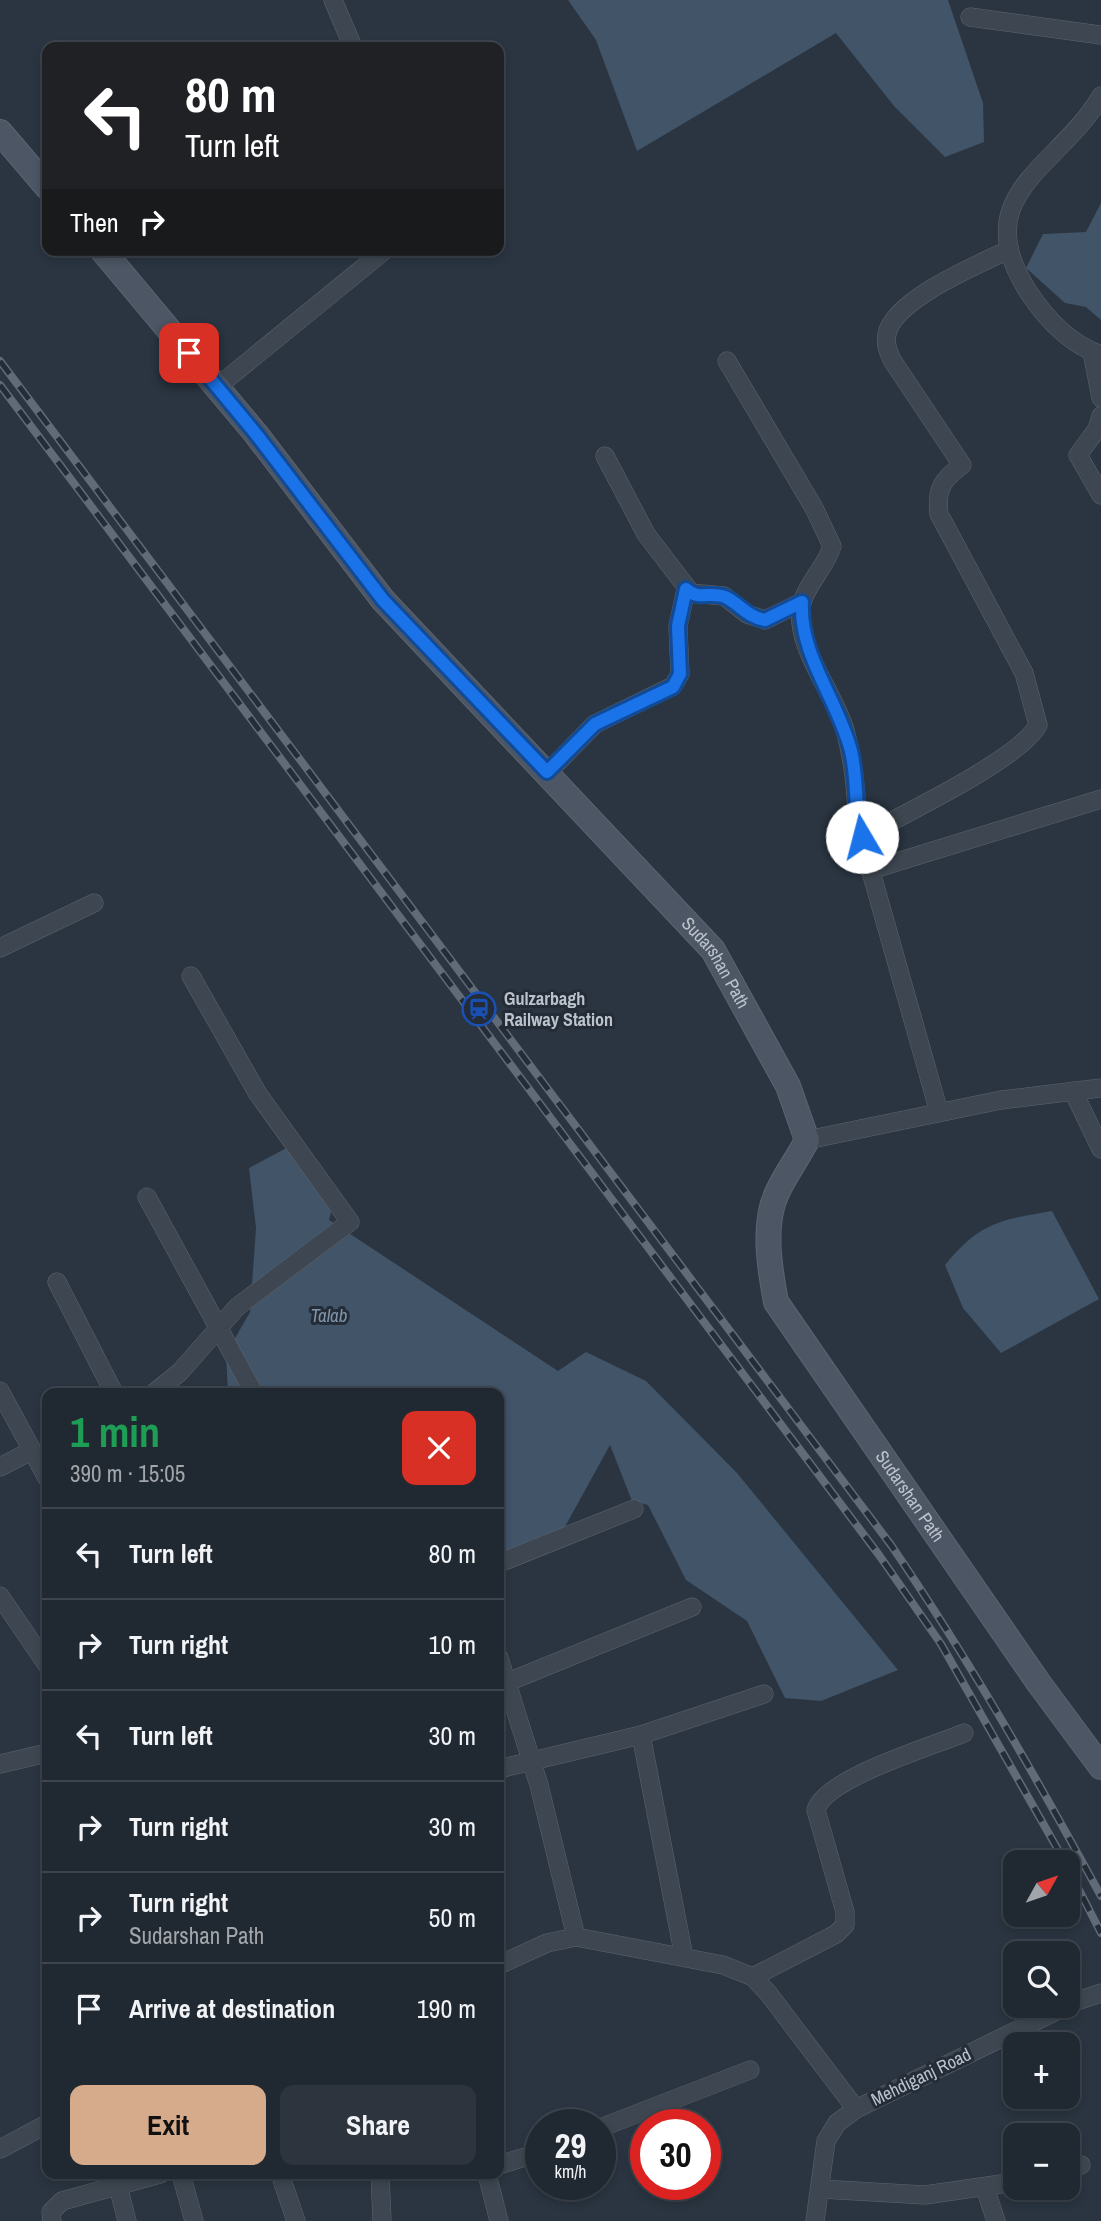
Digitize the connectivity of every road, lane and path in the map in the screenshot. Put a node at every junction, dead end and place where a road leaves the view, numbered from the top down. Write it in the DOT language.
graph roads {
  1 [pos="333,0"];
  2 [pos="970,17"];
  3 [pos="1101,35"];
  4 [pos="351,42"];
  5 [pos="1101,96"];
  6 [pos="0,132"];
  7 [pos="42,181"];
  8 [pos="1008,250"];
  9 [pos="107,256"];
  10 [pos="378,256"];
  11 [pos="1096,353"];
  12 [pos="727,361"];
  13 [pos="217,387"];
  14 [pos="1101,398"];
  15 [pos="1101,416"];
  16 [pos="605,456"];
  17 [pos="1101,495"];
  18 [pos="686,589"];
  19 [pos="802,602"];
  20 [pos="547,772"];
  21 [pos="1101,799"];
  22 [pos="862,837"];
  23 [pos="871,870"];
  24 [pos="94,904"];
  25 [pos="0,948"];
  26 [pos="191,976"];
  27 [pos="1101,1088"];
  28 [pos="1073,1091"];
  29 [pos="939,1112"];
  30 [pos="807,1140"];
  31 [pos="1101,1149"];
  32 [pos="147,1196"];
  33 [pos="57,1282"];
  34 [pos="219,1328"];
  35 [pos="178,1386"];
  36 [pos="111,1388"];
  37 [pos="251,1388"];
  38 [pos="0,1391"];
  39 [pos="38,1454"];
  40 [pos="0,1467"];
  41 [pos="634,1509"];
  42 [pos="504,1561"];
  43 [pos="0,1596"];
  44 [pos="692,1607"];
  45 [pos="42,1658"];
  46 [pos="504,1670"];
  47 [pos="509,1682"];
  48 [pos="764,1694"];
  49 [pos="964,1733"];
  50 [pos="641,1735"];
  51 [pos="42,1754"];
  52 [pos="531,1760"];
  53 [pos="0,1764"];
  54 [pos="504,1768"];
  55 [pos="1101,1768"];
  56 [pos="576,1937"];
  57 [pos="684,1956"];
  58 [pos="504,1963"];
  59 [pos="752,1977"];
  60 [pos="1101,1993"];
  61 [pos="750,2070"];
  62 [pos="856,2109"];
  63 [pos="616,2121"];
  64 [pos="42,2127"];
  65 [pos="0,2150"];
  66 [pos="525,2157"];
  67 [pos="504,2163"];
  68 [pos="142,2179"];
  69 [pos="182,2179"];
  70 [pos="282,2179"];
  71 [pos="380,2179"];
  72 [pos="487,2179"];
  73 [pos="1003,2184"];
  74 [pos="117,2186"];
  75 [pos="985,2188"];
  76 [pos="821,2189"];
  77 [pos="52,2221"];
  78 [pos="127,2221"];
  79 [pos="194,2221"];
  80 [pos="296,2221"];
  81 [pos="382,2221"];
  82 [pos="499,2221"];
  83 [pos="816,2221"];
  84 [pos="996,2221"];
  1 -- 4 [label="street"];
  2 -- 3 [label="street"];
  5 -- 8 [label="street"];
  6 -- 7 [label="main road"];
  8 -- 11 [label="street"];
  8 -- 22 [label="street"];
  9 -- 13 [label="main road, Sudarshan Path"];
  10 -- 13 [label="street"];
  11 -- 14 [label="street"];
  12 -- 19 [label="street"];
  13 -- 20 [label="main road, Sudarshan Path"];
  15 -- 17 [label="street"];
  16 -- 18 [label="street"];
  18 -- 19 [label="street"];
  18 -- 20 [label="street"];
  19 -- 22 [label="street"];
  20 -- 30 [label="main road, Sudarshan Path"];
  21 -- 23 [label="street"];
  22 -- 23 [label="street"];
  23 -- 29 [label="street"];
  24 -- 25 [label="street"];
  26 -- 34 [label="street"];
  27 -- 28 [label="street"];
  28 -- 29 [label="street"];
  28 -- 31 [label="street"];
  29 -- 30 [label="street"];
  30 -- 55 [label="main road, Sudarshan Path"];
  32 -- 34 [label="street"];
  33 -- 36 [label="street"];
  34 -- 35 [label="street"];
  34 -- 37 [label="street"];
  38 -- 39 [label="street"];
  39 -- 40 [label="street"];
  41 -- 42 [label="street"];
  43 -- 45 [label="street"];
  44 -- 47 [label="street"];
  46 -- 47 [label="street"];
  47 -- 52 [label="street"];
  48 -- 50 [label="street"];
  49 -- 59 [label="street"];
  50 -- 52 [label="street"];
  50 -- 57 [label="street"];
  51 -- 53 [label="street"];
  52 -- 54 [label="street"];
  52 -- 56 [label="street"];
  56 -- 57 [label="street"];
  56 -- 58 [label="street"];
  57 -- 59 [label="street"];
  59 -- 62 [label="street"];
  60 -- 62 [label="street, Mehdiganj Road"];
  61 -- 63 [label="street"];
  62 -- 76 [label="street, Mehdiganj Road"];
  64 -- 65 [label="street"];
  66 -- 67 [label="street"];
  68 -- 74 [label="street"];
  69 -- 79 [label="street"];
  70 -- 80 [label="street"];
  71 -- 81 [label="street"];
  72 -- 82 [label="street"];
  73 -- 75 [label="street"];
  74 -- 77 [label="street"];
  74 -- 78 [label="street"];
  75 -- 76 [label="street"];
  75 -- 84 [label="street"];
  76 -- 83 [label="street, Mehdiganj Road"];
}
